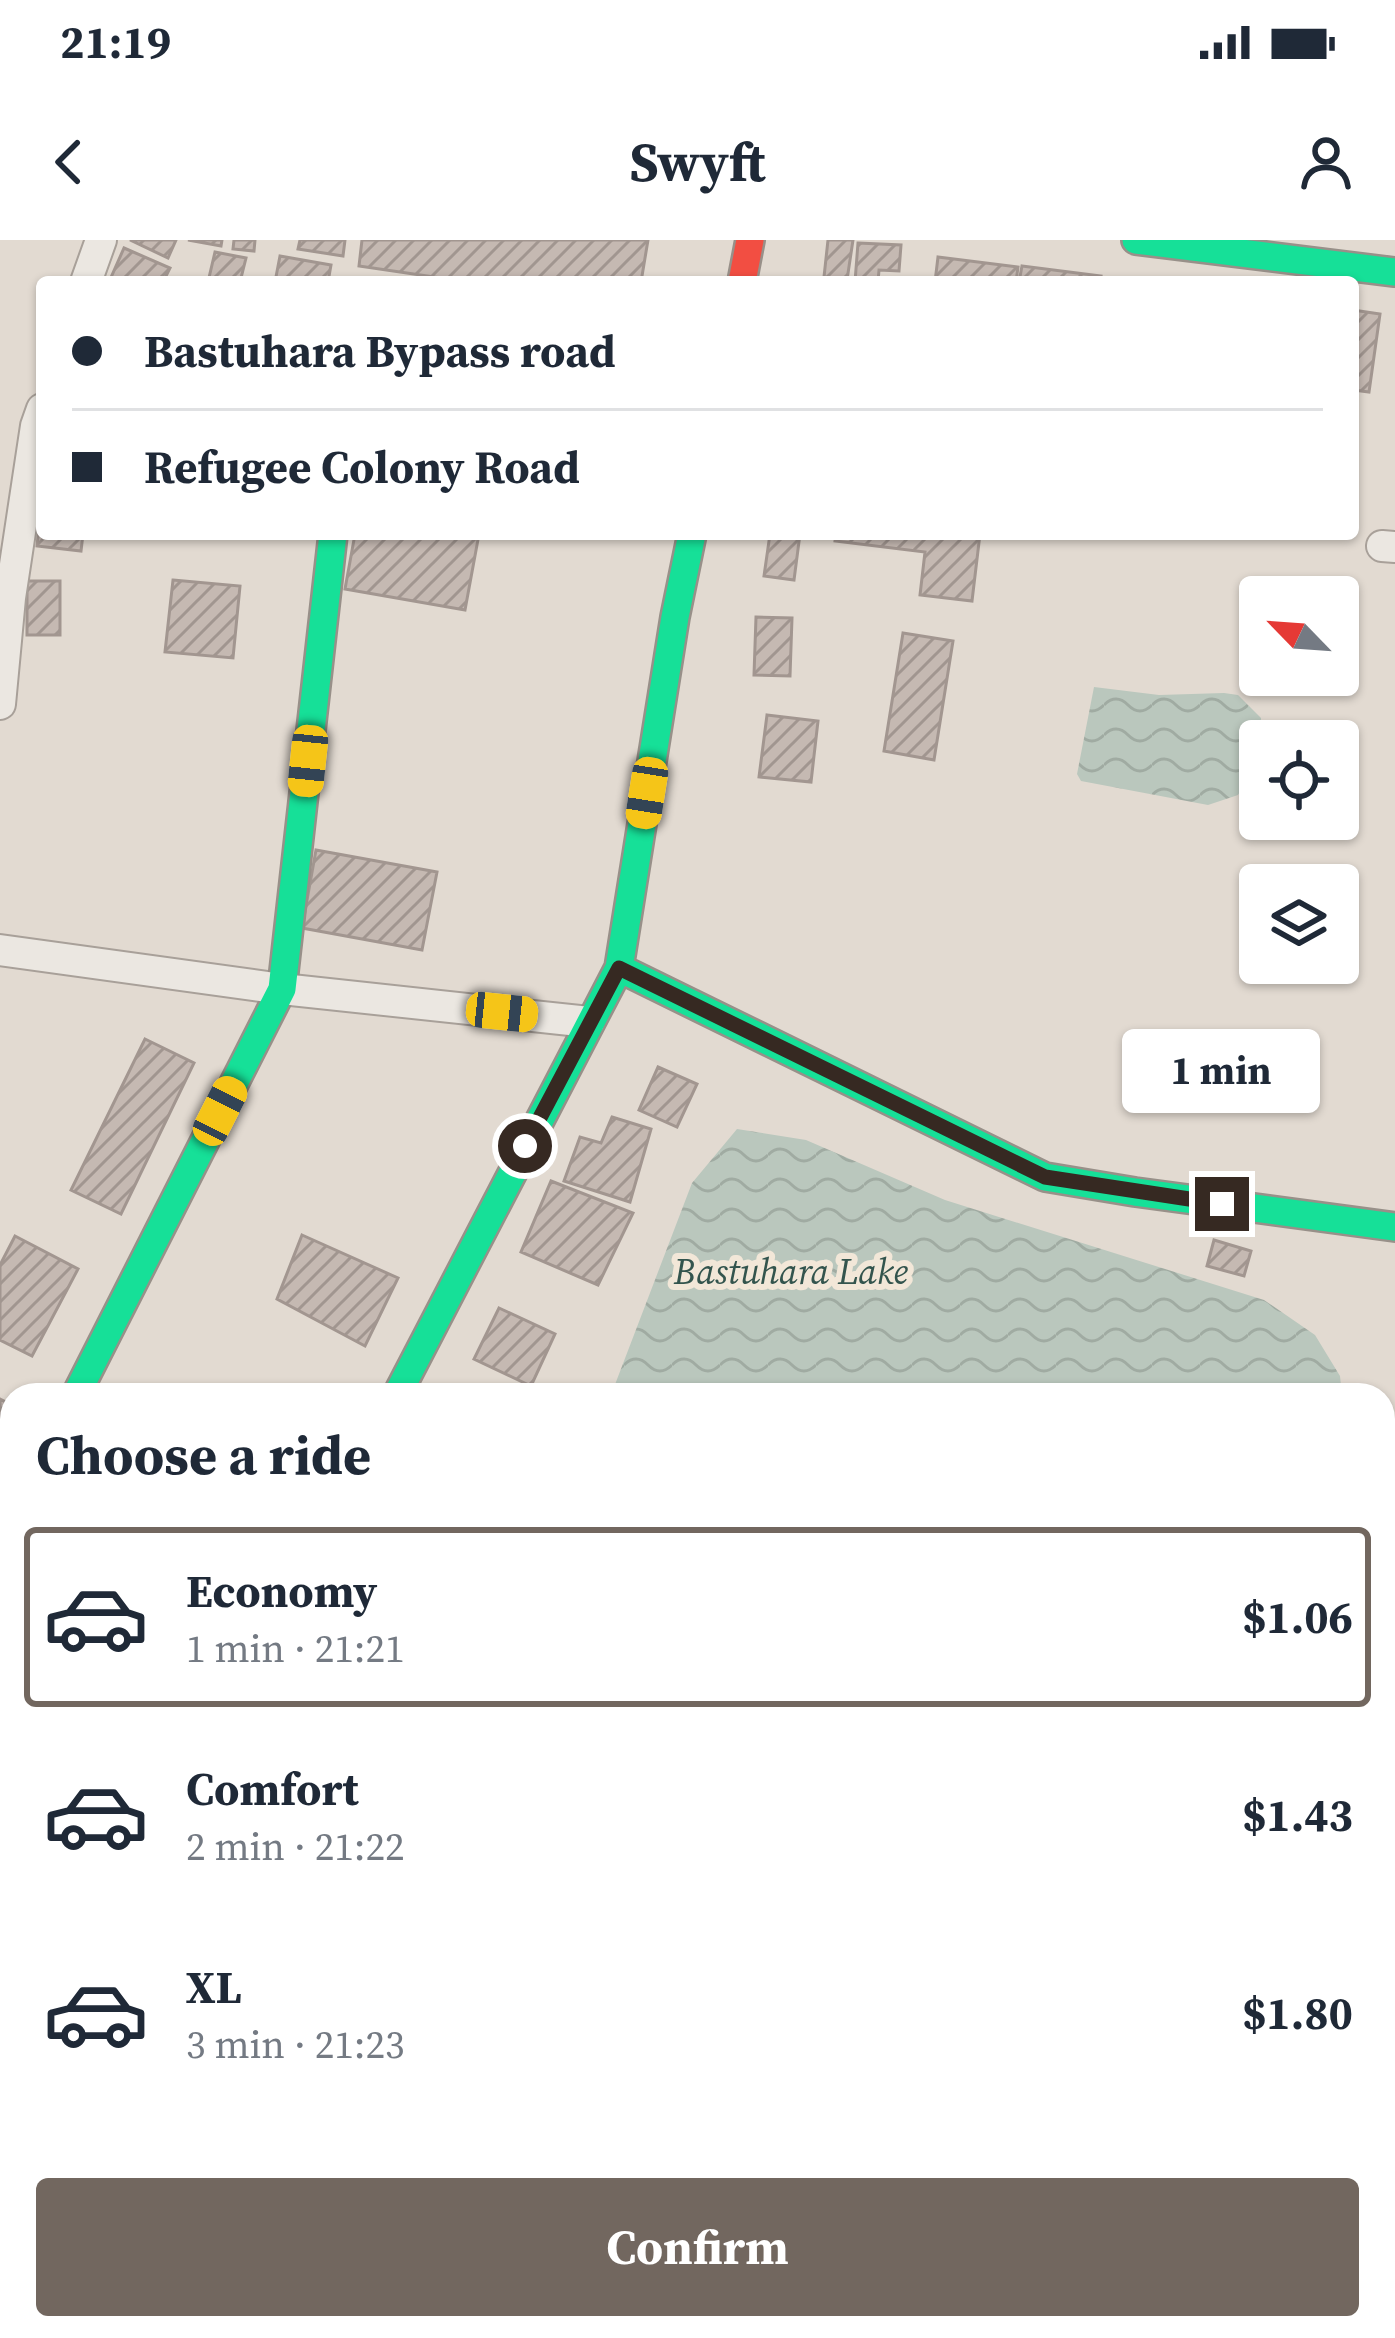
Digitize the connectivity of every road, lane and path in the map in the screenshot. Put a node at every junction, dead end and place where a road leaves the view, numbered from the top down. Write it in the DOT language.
graph roads {
  1 [pos="100,240"];
  2 [pos="750,240"];
  3 [pos="1136,240"];
  4 [pos="1395,272"];
  5 [pos="88,276"];
  6 [pos="743,276"];
  7 [pos="36,426"];
  8 [pos="332,540"];
  9 [pos="691,540"];
  10 [pos="0,704"];
  11 [pos="0,950"];
  12 [pos="619,968"];
  13 [pos="282,988"];
  14 [pos="590,1022"];
  15 [pos="1395,1227"];
  16 [pos="82,1383"];
  17 [pos="403,1383"];
  1 -- 5 [label="street"];
  2 -- 6 [label="street"];
  3 -- 4 [label="street"];
  7 -- 10 [label="street"];
  8 -- 13 [label="street"];
  9 -- 12 [label="street"];
  11 -- 13 [label="street"];
  12 -- 14 [label="street"];
  12 -- 15 [label="street"];
  13 -- 14 [label="street"];
  13 -- 16 [label="street"];
  14 -- 17 [label="street"];
}
